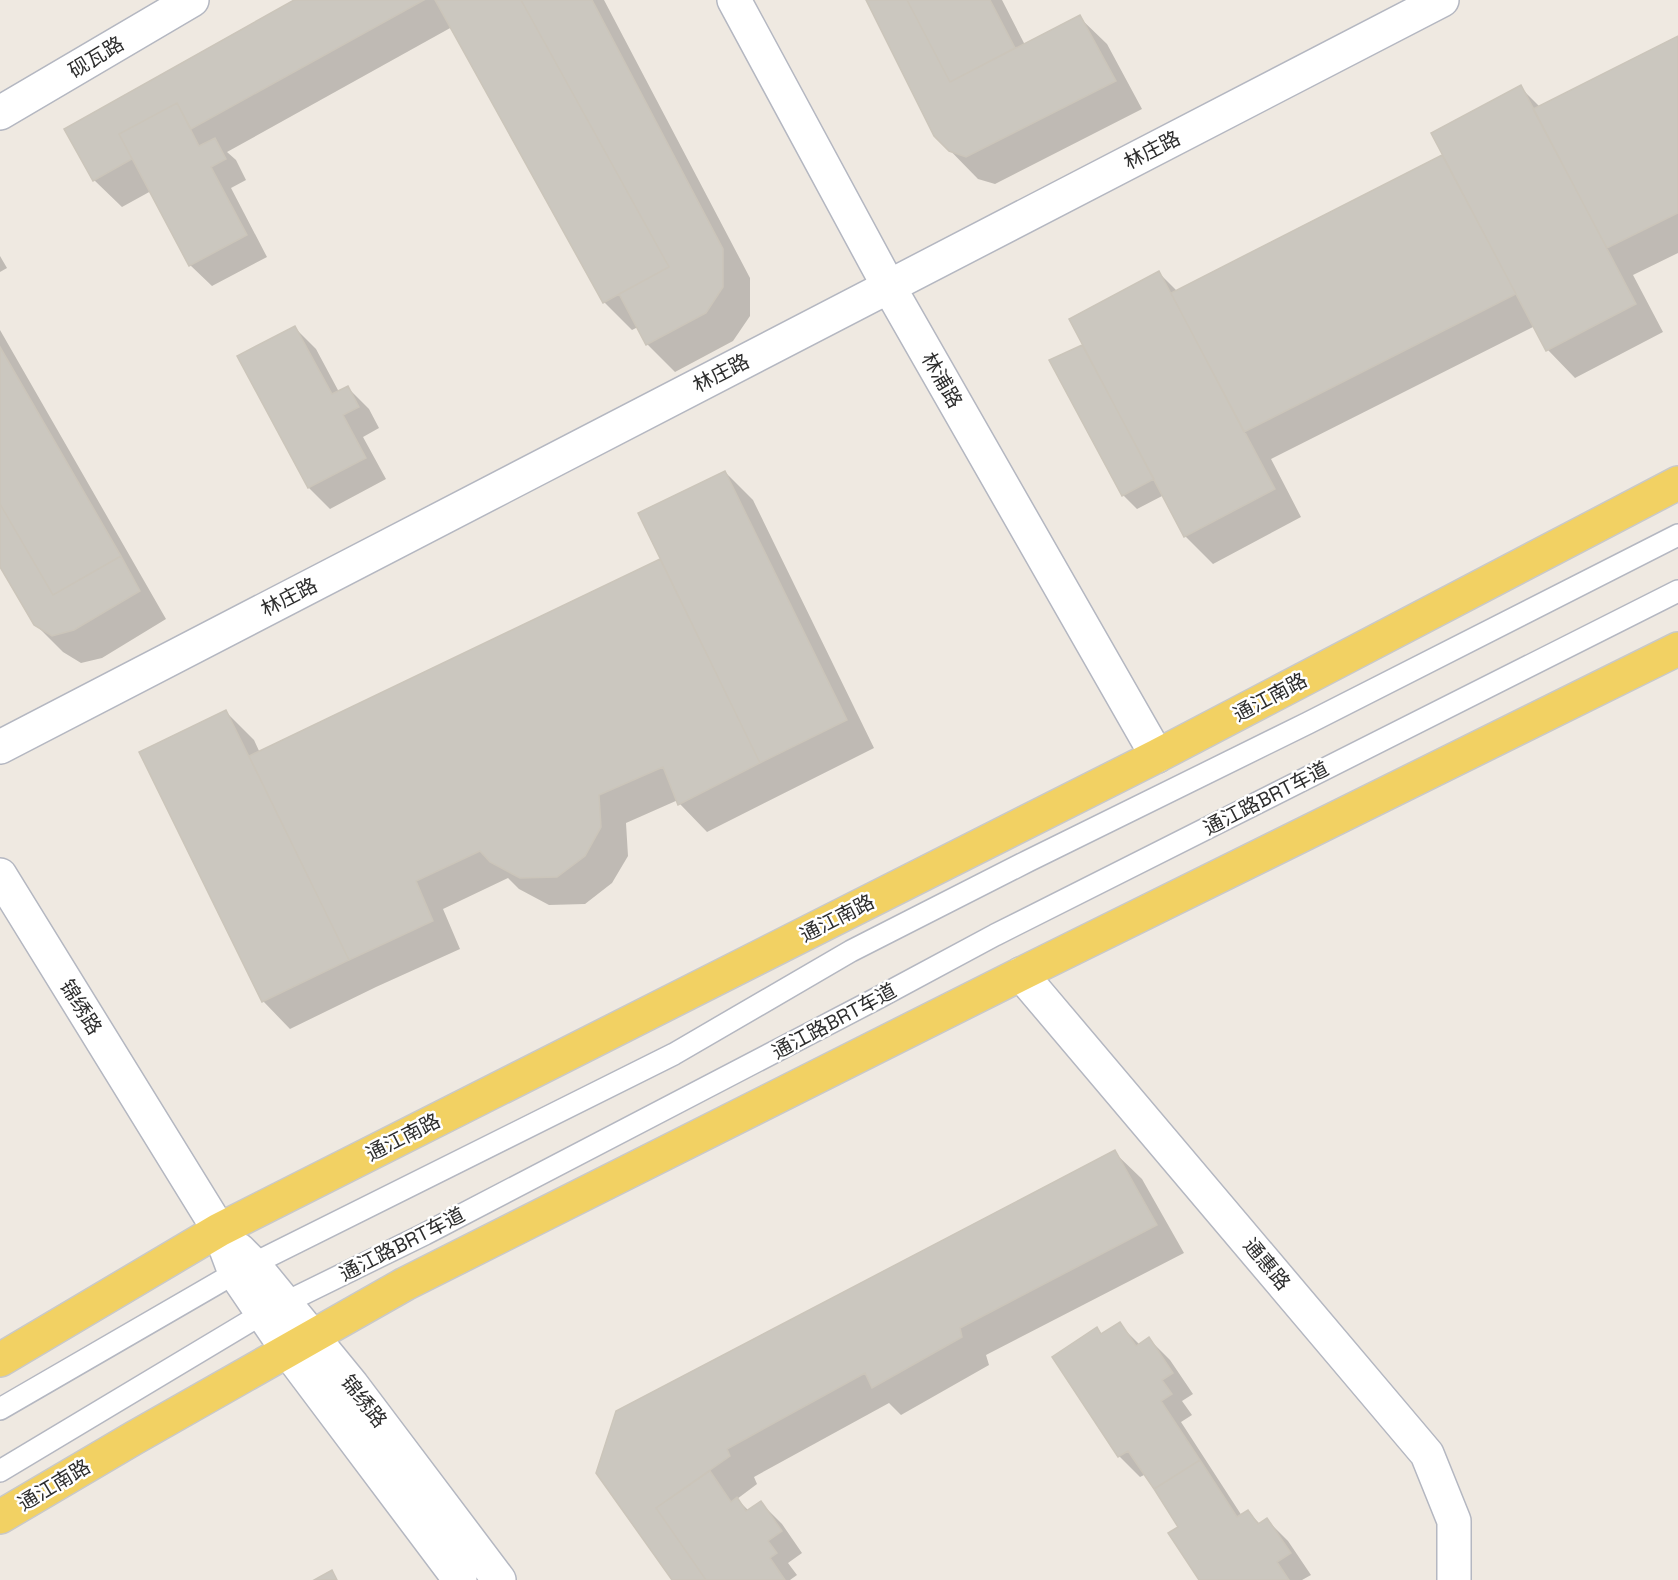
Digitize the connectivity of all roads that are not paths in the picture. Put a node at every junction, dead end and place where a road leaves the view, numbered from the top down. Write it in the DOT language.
graph roads {
  1 [pos="192,0"];
  2 [pos="734,0"];
  3 [pos="1442,0"];
  4 [pos="0,113"];
  5 [pos="889,286"];
  6 [pos="1678,483"];
  7 [pos="1678,535"];
  8 [pos="1678,591"];
  9 [pos="1678,649"];
  10 [pos="0,747"];
  11 [pos="1157,756"];
  12 [pos="0,875"];
  13 [pos="1021,974"];
  14 [pos="219,1230"];
  15 [pos="244,1269"];
  16 [pos="273,1308"];
  17 [pos="300,1344"];
  18 [pos="0,1360"];
  19 [pos="0,1409"];
  20 [pos="0,1471"];
  21 [pos="0,1517"];
  22 [pos="460,1580"];
  23 [pos="499,1580"];
  24 [pos="1454,1580"];
  1 -- 4 [label="street, 砚瓦路"];
  2 -- 5 [label="street, 林浦路"];
  3 -- 5 [label="street, 林庄路"];
  5 -- 10 [label="street, 林庄路"];
  5 -- 11 [label="street, 林浦路"];
  6 -- 11 [label="main road, 通江南路"];
  7 -- 15 [label="lane"];
  8 -- 16 [label="lane, 通江路BRT车道"];
  9 -- 13 [label="main road, 通江南路"];
  11 -- 14 [label="main road, 通江南路"];
  12 -- 14 [label="street, 锦绣路"];
  13 -- 17 [label="main road, 通江南路"];
  13 -- 24 [label="street, 通惠路"];
  14 -- 15 [label="street, 锦绣路"];
  14 -- 18 [label="main road, 通江南路"];
  15 -- 16 [label="street, 锦绣路"];
  15 -- 19 [label="lane"];
  16 -- 17 [label="street, 锦绣路"];
  16 -- 20 [label="lane, 通江路BRT车道"];
  17 -- 21 [label="main road, 通江南路"];
  17 -- 22 [label="street, 锦绣路"];
  17 -- 23 [label="street, 锦绣路"];
}
